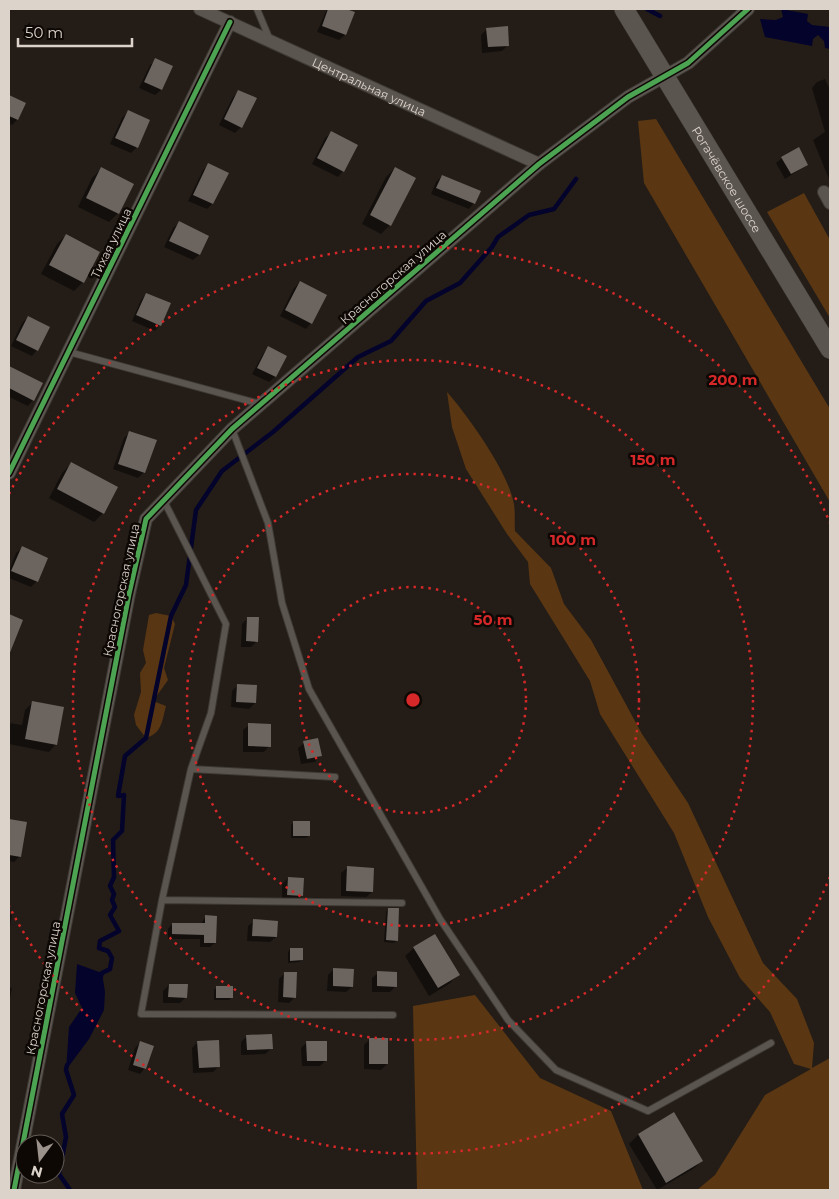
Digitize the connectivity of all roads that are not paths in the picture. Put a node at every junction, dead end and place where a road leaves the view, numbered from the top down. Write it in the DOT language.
graph roads {
  1 [pos="200,9"];
  2 [pos="257,9"];
  3 [pos="624,9"];
  4 [pos="748,9"];
  5 [pos="230,22"];
  6 [pos="270,42"];
  7 [pos="666,77"];
  8 [pos="539,164"];
  9 [pos="830,349"];
  10 [pos="69,352"];
  11 [pos="260,404"];
  12 [pos="232,429"];
  13 [pos="9,473"];
  14 [pos="164,500"];
  15 [pos="191,769"];
  16 [pos="334,777"];
  17 [pos="162,900"];
  18 [pos="402,903"];
  19 [pos="393,1015"];
  20 [pos="771,1043"];
  21 [pos="14,1190"];
  1 -- 5 [label="street, Центральная улица"];
  2 -- 6 [label="lane"];
  3 -- 7 [label="main road, Рогачёвское шоссе"];
  4 -- 7 [label="street, Красногорская улица"];
  5 -- 6 [label="street, Центральная улица"];
  5 -- 10 [label="street, Тихая улица"];
  6 -- 8 [label="street, Центральная улица"];
  7 -- 8 [label="street, Красногорская улица"];
  7 -- 9 [label="main road, Рогачёвское шоссе"];
  8 -- 11 [label="street, Красногорская улица"];
  10 -- 11 [label="lane"];
  10 -- 13 [label="street, Тихая улица"];
  11 -- 12 [label="street, Красногорская улица"];
  12 -- 14 [label="street, Красногорская улица"];
  12 -- 20 [label="lane"];
  14 -- 15 [label="lane"];
  14 -- 21 [label="street, Красногорская улица"];
  15 -- 16 [label="lane"];
  15 -- 17 [label="lane"];
  17 -- 18 [label="lane"];
  17 -- 19 [label="lane"];
}
